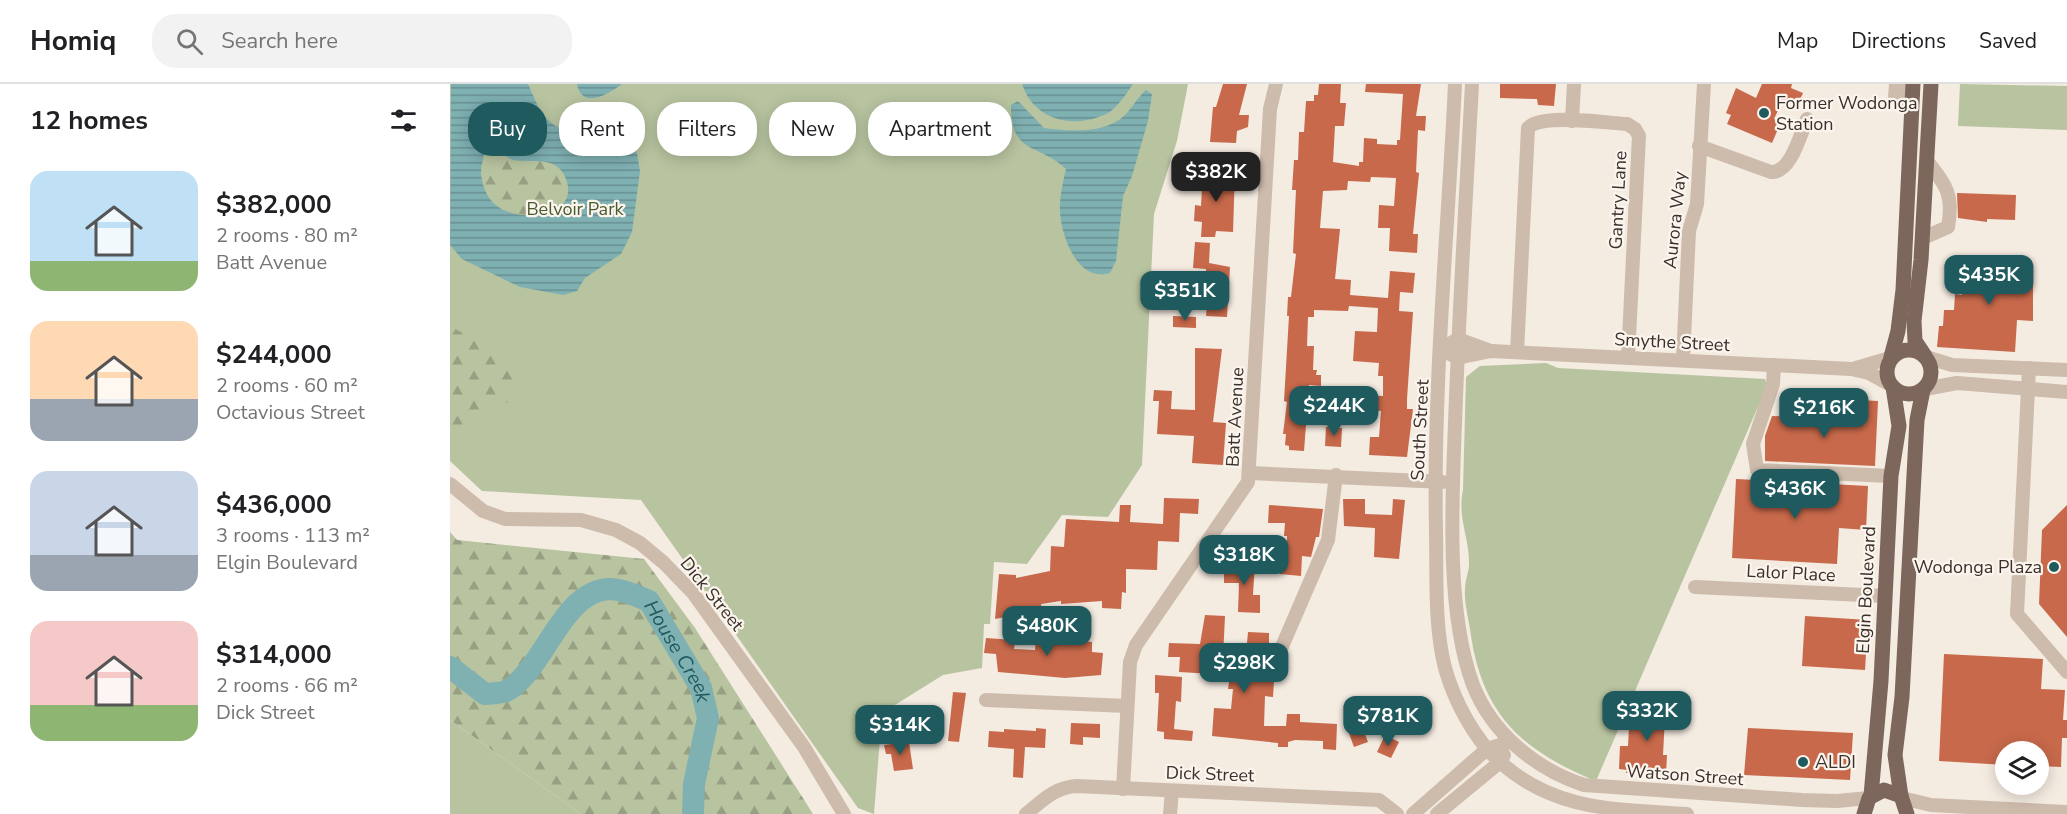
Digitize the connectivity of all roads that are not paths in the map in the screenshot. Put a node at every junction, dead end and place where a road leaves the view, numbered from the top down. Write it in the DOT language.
graph roads {
  1 [pos="1276,84"];
  2 [pos="1455,84"];
  3 [pos="1472,84"];
  4 [pos="1574,84"];
  5 [pos="1704,84"];
  6 [pos="1896,84"];
  7 [pos="1911,84"];
  8 [pos="1931,84"];
  9 [pos="1807,119"];
  10 [pos="1572,121"];
  11 [pos="1699,146"];
  12 [pos="1927,161"];
  13 [pos="1923,238"];
  14 [pos="1458,339"];
  15 [pos="1441,348"];
  16 [pos="1491,351"];
  17 [pos="1517,352"];
  18 [pos="1891,357"];
  19 [pos="1925,357"];
  20 [pos="1457,358"];
  21 [pos="1628,358"];
  22 [pos="1683,360"];
  23 [pos="1774,365"];
  24 [pos="2029,368"];
  25 [pos="1851,369"];
  26 [pos="2067,369"];
  27 [pos="1892,386"];
  28 [pos="1924,389"];
  29 [pos="2028,390"];
  30 [pos="2067,392"];
  31 [pos="1250,473"];
  32 [pos="1336,475"];
  33 [pos="1891,476"];
  34 [pos="1434,482"];
  35 [pos="1452,483"];
  36 [pos="450,484"];
  37 [pos="1695,587"];
  38 [pos="1885,596"];
  39 [pos="1272,672"];
  40 [pos="2067,672"];
  41 [pos="986,700"];
  42 [pos="1127,705"];
  43 [pos="1510,742"];
  44 [pos="1487,749"];
  45 [pos="1500,762"];
  46 [pos="1603,788"];
  47 [pos="1123,789"];
  48 [pos="1172,791"];
  49 [pos="1694,794"];
  50 [pos="1870,797"];
  51 [pos="1902,797"];
  52 [pos="1598,808"];
  53 [pos="1993,812"];
  54 [pos="2067,812"];
  55 [pos="844,814"];
  56 [pos="1026,814"];
  57 [pos="1170,814"];
  58 [pos="1397,814"];
  59 [pos="1413,814"];
  60 [pos="1437,814"];
  61 [pos="1687,814"];
  62 [pos="1695,814"];
  63 [pos="1864,814"];
  64 [pos="1907,814"];
  1 -- 31 [label="street, Batt Avenue"];
  2 -- 15 [label="street, South Street"];
  3 -- 14 [label="street, South Street"];
  4 -- 10 [label="street"];
  5 -- 11 [label="street, Aurora Way"];
  6 -- 7 [label="street"];
  7 -- 18 [label="main road"];
  8 -- 12 [label="main road"];
  9 -- 11 [label="street"];
  10 -- 17 [label="street, Gantry Lane"];
  10 -- 21 [label="street, Gantry Lane"];
  11 -- 22 [label="street, Aurora Way"];
  12 -- 13 [label="main road"];
  12 -- 13 [label="street"];
  13 -- 19 [label="main road"];
  14 -- 15 [label="street"];
  14 -- 16 [label="street, Smythe Street"];
  14 -- 20 [label="street, South Street"];
  15 -- 20 [label="street"];
  15 -- 34 [label="street, South Street"];
  16 -- 17 [label="street, Smythe Street"];
  16 -- 20 [label="street, Smythe Street"];
  17 -- 21 [label="street, Smythe Street"];
  18 -- 19 [label="main road"];
  18 -- 25 [label="street, Smythe Street"];
  18 -- 27 [label="main road"];
  19 -- 24 [label="street"];
  19 -- 28 [label="main road"];
  20 -- 35 [label="street, South Street"];
  21 -- 22 [label="street, Smythe Street"];
  22 -- 23 [label="street, Smythe Street"];
  23 -- 25 [label="street, Smythe Street"];
  23 -- 33 [label="street"];
  24 -- 26 [label="street"];
  24 -- 29 [label="street"];
  25 -- 27 [label="street, Smythe Street"];
  27 -- 28 [label="main road"];
  27 -- 33 [label="main road, Elgin Boulevard"];
  28 -- 29 [label="street"];
  28 -- 51 [label="main road"];
  29 -- 30 [label="street"];
  29 -- 40 [label="street"];
  31 -- 32 [label="street"];
  31 -- 42 [label="street, Batt Avenue"];
  32 -- 34 [label="street"];
  32 -- 39 [label="street"];
  33 -- 38 [label="main road, Elgin Boulevard"];
  34 -- 35 [label="street"];
  34 -- 44 [label="street, South Street"];
  35 -- 43 [label="street, South Street"];
  36 -- 55 [label="street, Dick Street"];
  37 -- 38 [label="street, Lalor Place"];
  38 -- 50 [label="main road, Elgin Boulevard"];
  41 -- 42 [label="street"];
  42 -- 47 [label="street, Batt Avenue"];
  43 -- 44 [label="street"];
  43 -- 45 [label="street"];
  43 -- 46 [label="street, Watson Street"];
  44 -- 45 [label="street, South Street"];
  44 -- 59 [label="street"];
  45 -- 52 [label="street"];
  45 -- 60 [label="street"];
  46 -- 49 [label="street, Watson Street"];
  46 -- 52 [label="street"];
  47 -- 48 [label="street, Dick Street"];
  47 -- 56 [label="street, Dick Street"];
  48 -- 57 [label="street"];
  48 -- 58 [label="street, Dick Street"];
  49 -- 50 [label="street, Watson Street"];
  49 -- 62 [label="street"];
  50 -- 51 [label="main road"];
  50 -- 63 [label="main road, Elgin Boulevard"];
  51 -- 53 [label="street"];
  51 -- 64 [label="main road"];
  52 -- 61 [label="street"];
  53 -- 54 [label="street"];
}
